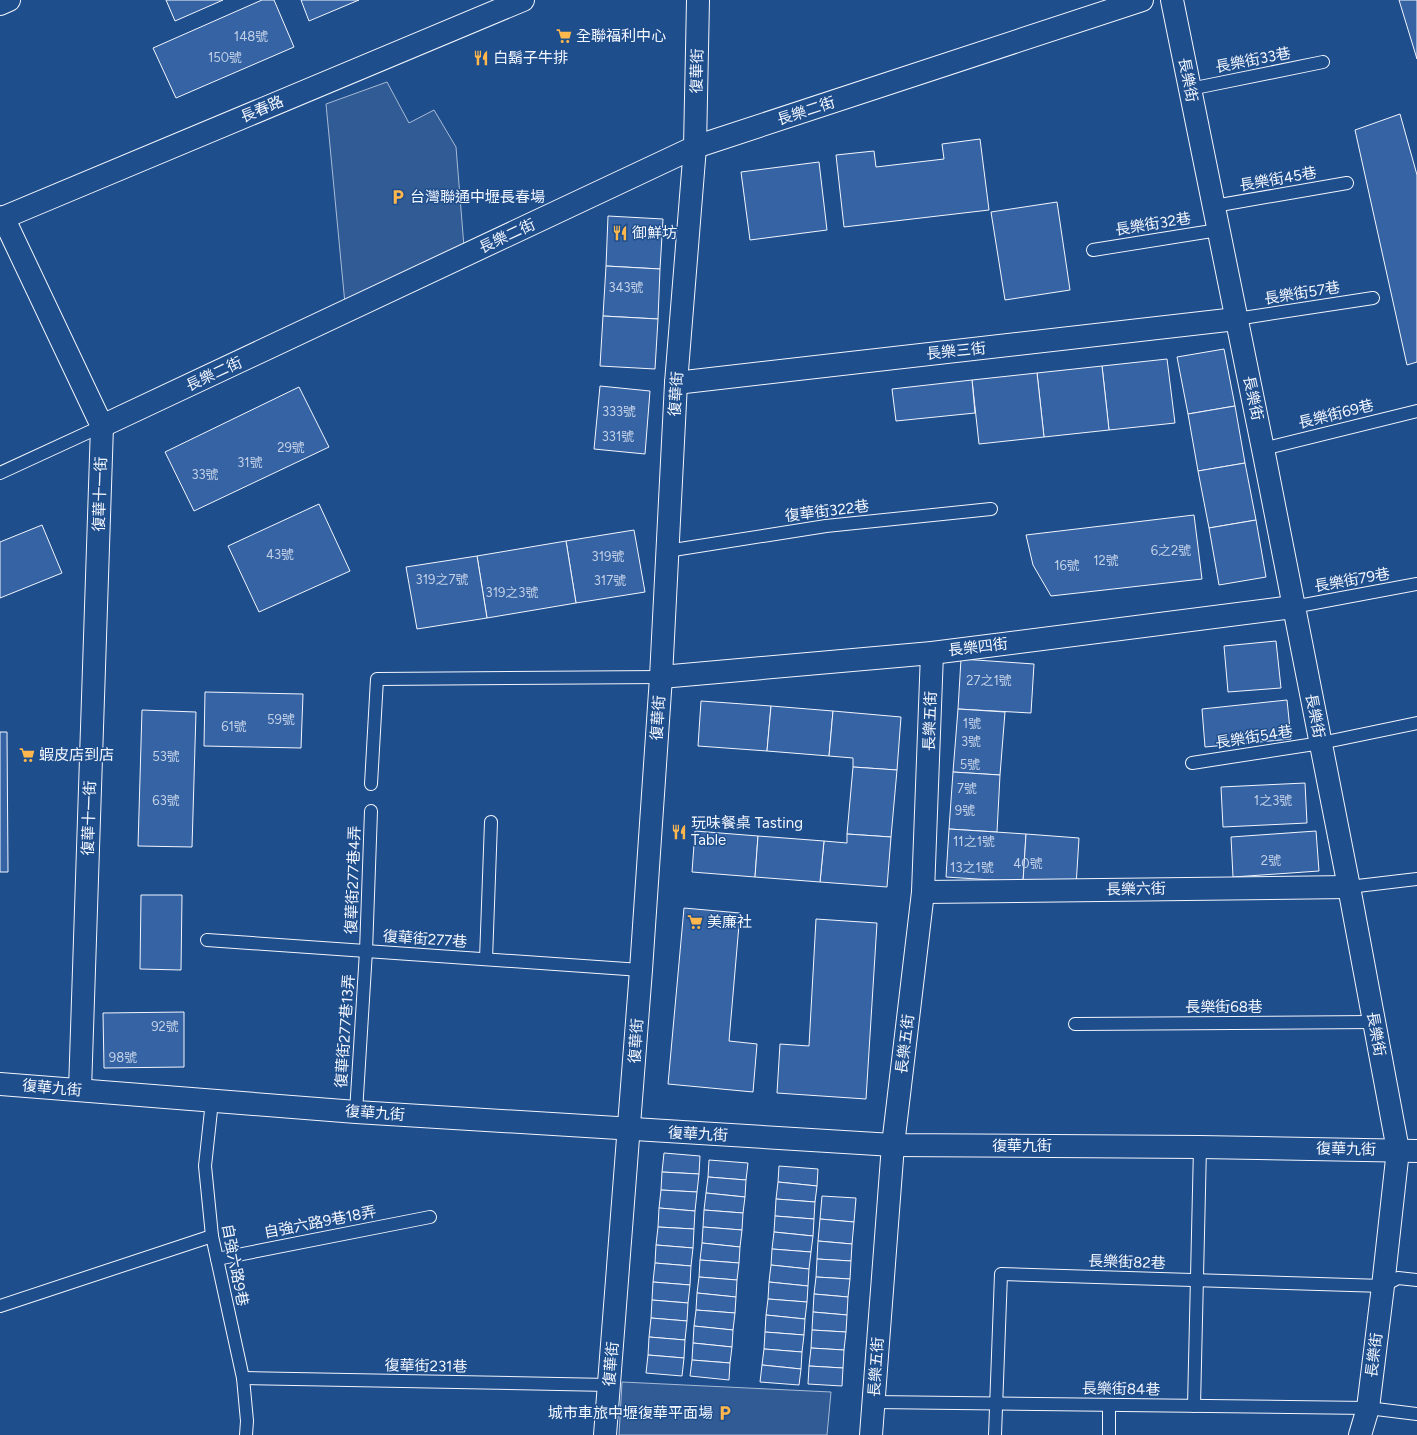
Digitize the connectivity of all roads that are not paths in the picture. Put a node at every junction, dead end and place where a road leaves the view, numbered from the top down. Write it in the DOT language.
graph roads {
  1 [pos="9,0"];
  2 [pos="523,0"];
  3 [pos="698,0"];
  4 [pos="1142,0"];
  5 [pos="1172,0"];
  6 [pos="0,4"];
  7 [pos="1322,62"];
  8 [pos="1190,89"];
  9 [pos="696,147"];
  10 [pos="1347,183"];
  11 [pos="1214,206"];
  12 [pos="2,218"];
  13 [pos="1218,230"];
  14 [pos="1093,250"];
  15 [pos="1373,298"];
  16 [pos="1236,319"];
  17 [pos="676,383"];
  18 [pos="1417,411"];
  19 [pos="102,426"];
  20 [pos="1263,449"];
  21 [pos="0,473"];
  22 [pos="992,509"];
  23 [pos="668,551"];
  24 [pos="1417,584"];
  25 [pos="1293,607"];
  26 [pos="932,653"];
  27 [pos="661,677"];
  28 [pos="1417,723"];
  29 [pos="1321,743"];
  30 [pos="1192,763"];
  31 [pos="371,784"];
  32 [pos="371,811"];
  33 [pos="491,822"];
  34 [pos="1417,879"];
  35 [pos="1349,887"];
  36 [pos="923,892"];
  37 [pos="207,940"];
  38 [pos="366,951"];
  39 [pos="486,959"];
  40 [pos="641,970"];
  41 [pos="1374,1022"];
  42 [pos="1075,1024"];
  43 [pos="0,1084"];
  44 [pos="80,1090"];
  45 [pos="212,1101"];
  46 [pos="356,1112"];
  47 [pos="629,1130"];
  48 [pos="893,1145"];
  49 [pos="1200,1147"];
  50 [pos="1407,1150"];
  51 [pos="430,1217"];
  52 [pos="212,1236"];
  53 [pos="217,1259"];
  54 [pos="1197,1280"];
  55 [pos="1417,1280"];
  56 [pos="1383,1286"];
  57 [pos="0,1306"];
  58 [pos="243,1378"];
  59 [pos="609,1385"];
  60 [pos="874,1402"];
  61 [pos="997,1404"];
  62 [pos="1109,1405"];
  63 [pos="1194,1406"];
  64 [pos="1368,1408"];
  65 [pos="1417,1414"];
  66 [pos="246,1435"];
  67 [pos="605,1435"];
  68 [pos="871,1435"];
  69 [pos="995,1435"];
  70 [pos="1109,1435"];
  71 [pos="1360,1435"];
  1 -- 6 [label="street"];
  2 -- 12 [label="street, 長春路"];
  3 -- 9 [label="street, 復華街"];
  4 -- 9 [label="street, 長樂二街"];
  5 -- 8 [label="street, 長樂街"];
  7 -- 8 [label="lane, 長樂街33巷"];
  8 -- 11 [label="street, 長樂街"];
  9 -- 17 [label="street, 復華街"];
  9 -- 19 [label="street, 長樂二街"];
  10 -- 11 [label="lane, 長樂街45巷"];
  11 -- 13 [label="street, 長樂街"];
  12 -- 19 [label="street"];
  13 -- 14 [label="lane, 長樂街32巷"];
  13 -- 16 [label="street, 長樂街"];
  15 -- 16 [label="lane, 長樂街57巷"];
  16 -- 17 [label="street, 長樂三街"];
  16 -- 20 [label="street, 長樂街"];
  17 -- 23 [label="street, 復華街"];
  18 -- 20 [label="lane, 長樂街69巷"];
  19 -- 21 [label="lane"];
  19 -- 44 [label="street, 復華十一街"];
  20 -- 25 [label="street, 長樂街"];
  22 -- 23 [label="lane, 復華街322巷"];
  23 -- 27 [label="street, 復華街"];
  24 -- 25 [label="lane, 長樂街79巷"];
  25 -- 26 [label="street, 長樂四街"];
  25 -- 29 [label="street, 長樂街"];
  26 -- 27 [label="street, 長樂四街"];
  26 -- 36 [label="street, 長樂五街"];
  27 -- 31 [label="lane"];
  27 -- 40 [label="street, 復華街"];
  28 -- 29 [label="lane, 長樂街54巷"];
  29 -- 30 [label="lane, 長樂街54巷"];
  29 -- 35 [label="street, 長樂街"];
  32 -- 38 [label="lane, 復華街277巷4弄"];
  33 -- 39 [label="lane"];
  34 -- 35 [label="lane"];
  35 -- 36 [label="street, 長樂六街"];
  35 -- 41 [label="street, 長樂街"];
  36 -- 48 [label="street, 長樂五街"];
  37 -- 38 [label="lane, 復華街277巷"];
  38 -- 39 [label="lane, 復華街277巷"];
  38 -- 46 [label="lane, 復華街277巷13弄"];
  39 -- 40 [label="lane, 復華街277巷"];
  40 -- 47 [label="street, 復華街"];
  41 -- 42 [label="lane, 長樂街68巷"];
  41 -- 50 [label="street, 長樂街"];
  43 -- 44 [label="street, 復華九街"];
  44 -- 45 [label="street, 復華九街"];
  45 -- 46 [label="street, 復華九街"];
  45 -- 52 [label="lane, 自強六路9巷"];
  46 -- 47 [label="street, 復華九街"];
  47 -- 48 [label="street, 復華九街"];
  47 -- 59 [label="street, 復華街"];
  48 -- 49 [label="street, 復華九街"];
  48 -- 60 [label="street, 長樂五街"];
  49 -- 50 [label="street, 復華九街"];
  49 -- 54 [label="lane"];
  50 -- 56 [label="street, 長樂街"];
  51 -- 53 [label="lane, 自強六路9巷18弄"];
  52 -- 53 [label="lane, 自強六路9巷"];
  52 -- 57 [label="lane"];
  53 -- 58 [label="lane, 自強六路9巷"];
  54 -- 56 [label="lane, 長樂街82巷"];
  54 -- 61 [label="lane, 長樂街82巷"];
  54 -- 63 [label="lane"];
  55 -- 56 [label="lane"];
  56 -- 64 [label="street, 長樂街"];
  58 -- 59 [label="lane, 復華街231巷"];
  58 -- 66 [label="lane, 自強六路9巷"];
  59 -- 67 [label="street, 復華街"];
  60 -- 61 [label="lane, 長樂街84巷"];
  60 -- 68 [label="street, 長樂五街"];
  61 -- 62 [label="lane, 長樂街84巷"];
  61 -- 69 [label="lane"];
  62 -- 63 [label="lane, 長樂街84巷"];
  62 -- 70 [label="lane"];
  63 -- 64 [label="lane, 長樂街84巷"];
  64 -- 65 [label="lane, 長樂街84巷"];
  64 -- 71 [label="street, 長樂街"];
}
